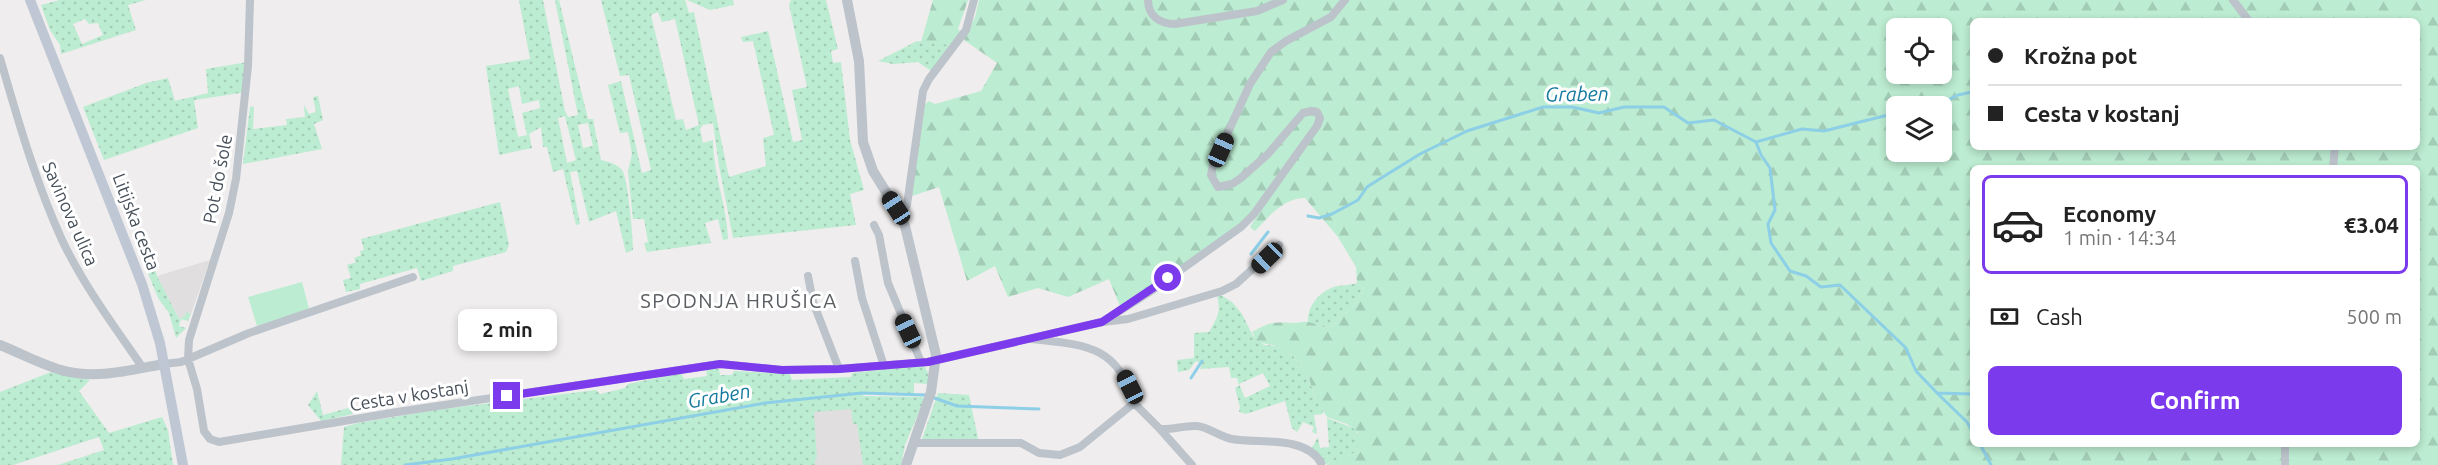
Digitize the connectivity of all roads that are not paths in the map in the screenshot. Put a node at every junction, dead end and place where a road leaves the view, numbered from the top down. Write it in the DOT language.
graph roads {
  1 [pos="30,0"];
  2 [pos="250,0"];
  3 [pos="847,0"];
  4 [pos="974,0"];
  5 [pos="1148,0"];
  6 [pos="1283,0"];
  7 [pos="1345,0"];
  8 [pos="2233,0"];
  9 [pos="2247,18"];
  10 [pos="0,58"];
  11 [pos="2335,150"];
  12 [pos="2333,165"];
  13 [pos="901,217"];
  14 [pos="874,225"];
  15 [pos="1279,245"];
  16 [pos="855,261"];
  17 [pos="808,276"];
  18 [pos="413,277"];
  19 [pos="1102,322"];
  20 [pos="1024,338"];
  21 [pos="0,345"];
  22 [pos="188,359"];
  23 [pos="936,360"];
  24 [pos="921,362"];
  25 [pos="164,364"];
  26 [pos="884,366"];
  27 [pos="143,368"];
  28 [pos="839,369"];
  29 [pos="1134,404"];
  30 [pos="1160,429"];
  31 [pos="914,443"];
  32 [pos="2284,447"];
  33 [pos="1321,463"];
  34 [pos="183,465"];
  35 [pos="906,465"];
  36 [pos="1192,465"];
  37 [pos="2285,465"];
  1 -- 25 [label="main road, Litijska cesta"];
  2 -- 22 [label="street, Pot do šole"];
  3 -- 13 [label="street"];
  4 -- 13 [label="street"];
  5 -- 6 [label="street"];
  7 -- 19 [label="street"];
  8 -- 9 [label="street"];
  10 -- 27 [label="street, Savinova ulica"];
  11 -- 12 [label="street"];
  13 -- 23 [label="street"];
  14 -- 24 [label="street"];
  15 -- 19 [label="street, Cesta v kostanj"];
  16 -- 26 [label="street"];
  17 -- 28 [label="street"];
  18 -- 22 [label="street"];
  19 -- 20 [label="street, Cesta v kostanj"];
  20 -- 23 [label="street, Cesta v kostanj"];
  20 -- 29 [label="street"];
  21 -- 27 [label="street"];
  22 -- 25 [label="street"];
  22 -- 28 [label="street, Cesta v kostanj"];
  23 -- 24 [label="street, Cesta v kostanj"];
  23 -- 31 [label="street"];
  24 -- 26 [label="street, Cesta v kostanj"];
  25 -- 27 [label="street"];
  25 -- 34 [label="main road, Litijska cesta"];
  26 -- 28 [label="street, Cesta v kostanj"];
  29 -- 30 [label="street"];
  29 -- 31 [label="street"];
  30 -- 33 [label="street"];
  30 -- 36 [label="street"];
  31 -- 35 [label="street"];
  32 -- 37 [label="street"];
}
